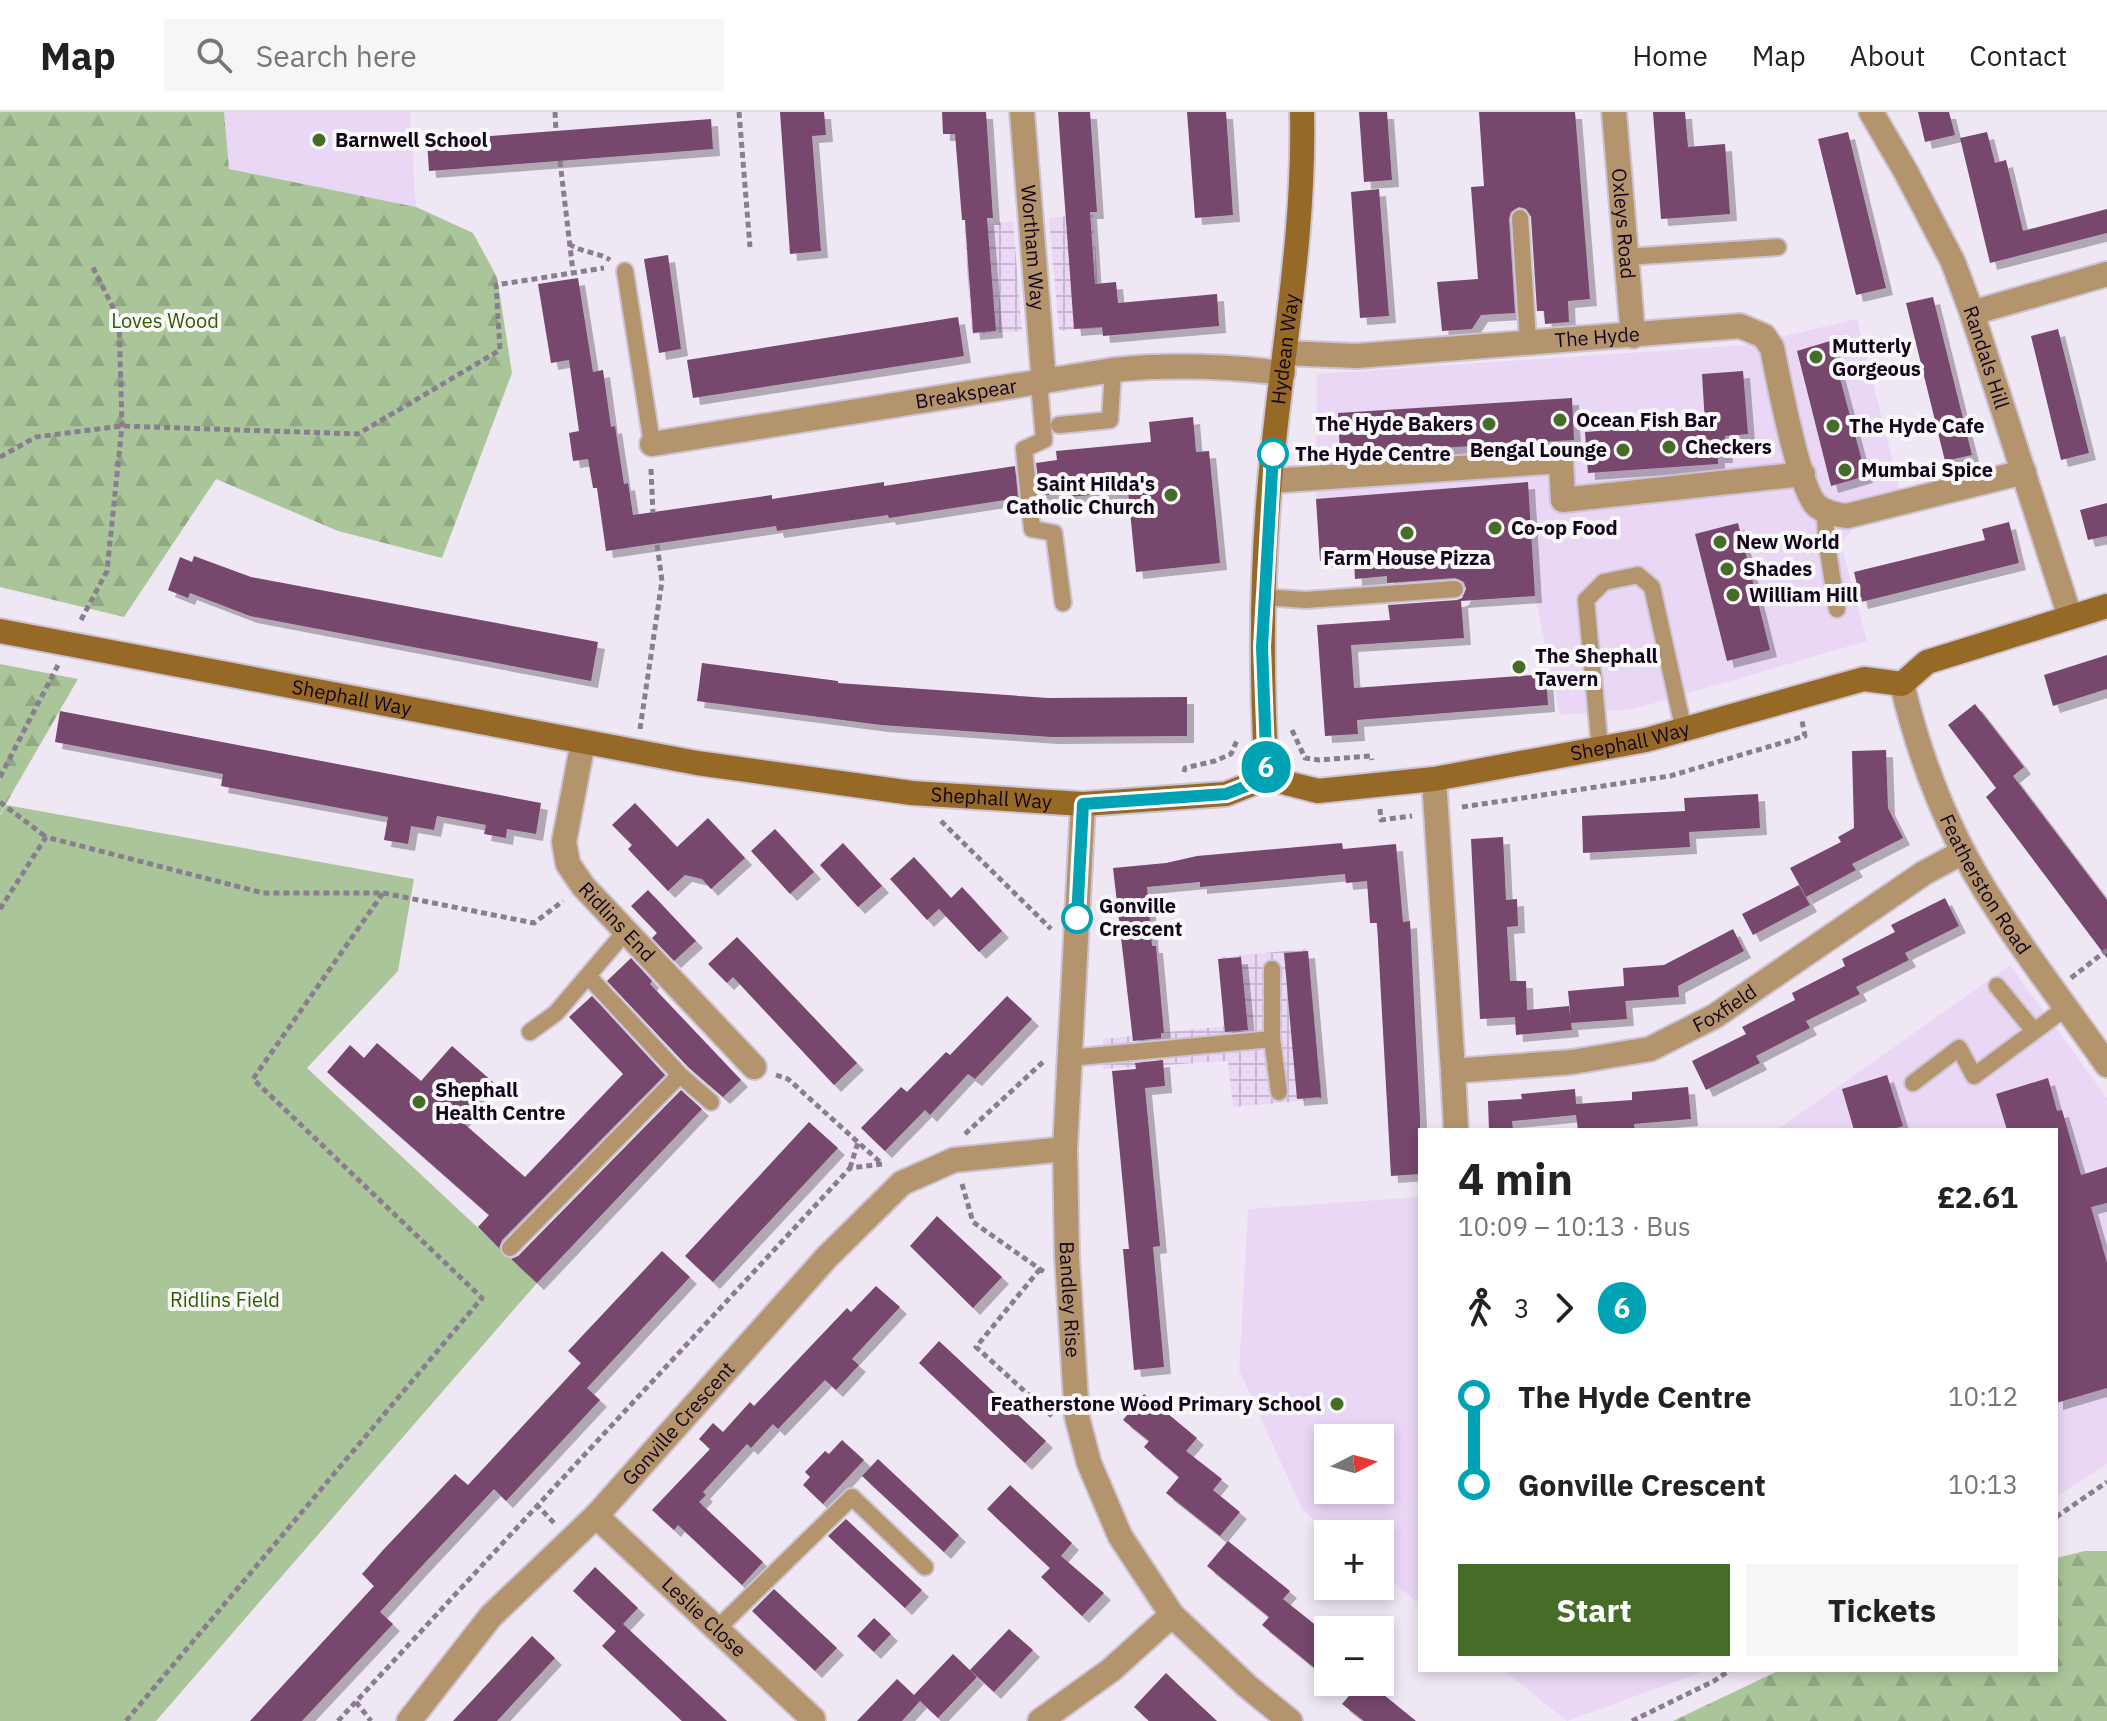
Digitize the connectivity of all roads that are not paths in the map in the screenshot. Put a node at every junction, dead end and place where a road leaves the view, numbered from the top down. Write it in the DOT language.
graph roads {
  1 [pos="1022,112"];
  2 [pos="1302,112"];
  3 [pos="1614,112"];
  4 [pos="1871,112"];
  5 [pos="1520,218"];
  6 [pos="1778,247"];
  7 [pos="1626,257"];
  8 [pos="621,271"];
  9 [pos="2107,274"];
  10 [pos="1972,313"];
  11 [pos="1633,336"];
  12 [pos="1528,342"];
  13 [pos="1284,363"];
  14 [pos="1113,370"];
  15 [pos="1042,382"];
  16 [pos="1059,425"];
  17 [pos="652,444"];
  18 [pos="2024,472"];
  19 [pos="1803,474"];
  20 [pos="1270,481"];
  21 [pos="1825,510"];
  22 [pos="1455,589"];
  23 [pos="1263,597"];
  24 [pos="1063,603"];
  25 [pos="2107,606"];
  26 [pos="1837,609"];
  27 [pos="2070,617"];
  28 [pos="0,631"];
  29 [pos="1902,684"];
  30 [pos="1684,731"];
  31 [pos="583,742"];
  32 [pos="1600,749"];
  33 [pos="1267,778"];
  34 [pos="1434,779"];
  35 [pos="1083,804"];
  36 [pos="1963,852"];
  37 [pos="626,931"];
  38 [pos="1272,969"];
  39 [pos="588,976"];
  40 [pos="1997,986"];
  41 [pos="2061,999"];
  42 [pos="2034,1031"];
  43 [pos="530,1032"];
  44 [pos="1272,1039"];
  45 [pos="1069,1058"];
  46 [pos="2107,1065"];
  47 [pos="754,1067"];
  48 [pos="1453,1071"];
  49 [pos="680,1075"];
  50 [pos="1913,1083"];
  51 [pos="1279,1092"];
  52 [pos="711,1102"];
  53 [pos="1456,1128"];
  54 [pos="1065,1149"];
  55 [pos="510,1248"];
  56 [pos="596,1516"];
  57 [pos="925,1567"];
  58 [pos="1172,1615"];
  59 [pos="718,1628"];
  60 [pos="813,1719"];
  61 [pos="409,1721"];
  62 [pos="1040,1721"];
  63 [pos="1290,1721"];
  1 -- 15 [label="street, Wortham Way"];
  2 -- 13 [label="street, Hydean Way"];
  3 -- 7 [label="street, Oxleys Road"];
  4 -- 10 [label="street, Randals Hill"];
  5 -- 12 [label="lane"];
  6 -- 7 [label="lane"];
  7 -- 11 [label="street, Oxleys Road"];
  8 -- 17 [label="lane"];
  9 -- 10 [label="street"];
  10 -- 18 [label="street, Randals Hill"];
  11 -- 12 [label="street, The Hyde"];
  11 -- 19 [label="street, The Hyde"];
  12 -- 13 [label="street, The Hyde"];
  13 -- 14 [label="street, Breakspear"];
  13 -- 20 [label="street, Hydean Way"];
  14 -- 15 [label="street, Breakspear"];
  14 -- 16 [label="lane"];
  15 -- 17 [label="street, Breakspear"];
  15 -- 24 [label="lane"];
  18 -- 21 [label="street"];
  18 -- 27 [label="street, Randals Hill"];
  19 -- 20 [label="street"];
  19 -- 21 [label="street, The Hyde"];
  20 -- 23 [label="street, Hydean Way"];
  21 -- 26 [label="lane"];
  22 -- 23 [label="lane"];
  23 -- 33 [label="street, Hydean Way"];
  25 -- 27 [label="street"];
  27 -- 29 [label="street"];
  28 -- 31 [label="street, Shephall Way"];
  29 -- 30 [label="street, Shephall Way"];
  29 -- 36 [label="street, Featherston Road"];
  30 -- 32 [label="street, Shephall Way"];
  30 -- 32 [label="lane"];
  31 -- 35 [label="street, Shephall Way"];
  31 -- 37 [label="street, Ridlins End"];
  32 -- 34 [label="street, Shephall Way"];
  33 -- 34 [label="street, Shephall Way"];
  33 -- 35 [label="street, Shephall Way"];
  34 -- 48 [label="street"];
  35 -- 45 [label="street, Bandley Rise"];
  36 -- 41 [label="street, Featherston Road"];
  36 -- 48 [label="street, Foxfield"];
  37 -- 39 [label="lane"];
  37 -- 47 [label="street, Ridlins End"];
  38 -- 44 [label="lane"];
  39 -- 43 [label="lane"];
  39 -- 49 [label="lane"];
  40 -- 42 [label="lane"];
  41 -- 42 [label="lane"];
  41 -- 46 [label="street, Featherston Road"];
  42 -- 50 [label="lane"];
  44 -- 45 [label="lane"];
  44 -- 51 [label="lane"];
  45 -- 54 [label="street, Bandley Rise"];
  48 -- 53 [label="street"];
  49 -- 52 [label="lane"];
  49 -- 55 [label="lane"];
  54 -- 56 [label="street, Gonville Crescent"];
  54 -- 58 [label="street, Bandley Rise"];
  56 -- 59 [label="street, Leslie Close"];
  56 -- 61 [label="street, Gonville Crescent"];
  57 -- 59 [label="lane"];
  58 -- 62 [label="street"];
  58 -- 63 [label="street, Bandley Rise"];
  59 -- 60 [label="street, Leslie Close"];
}
